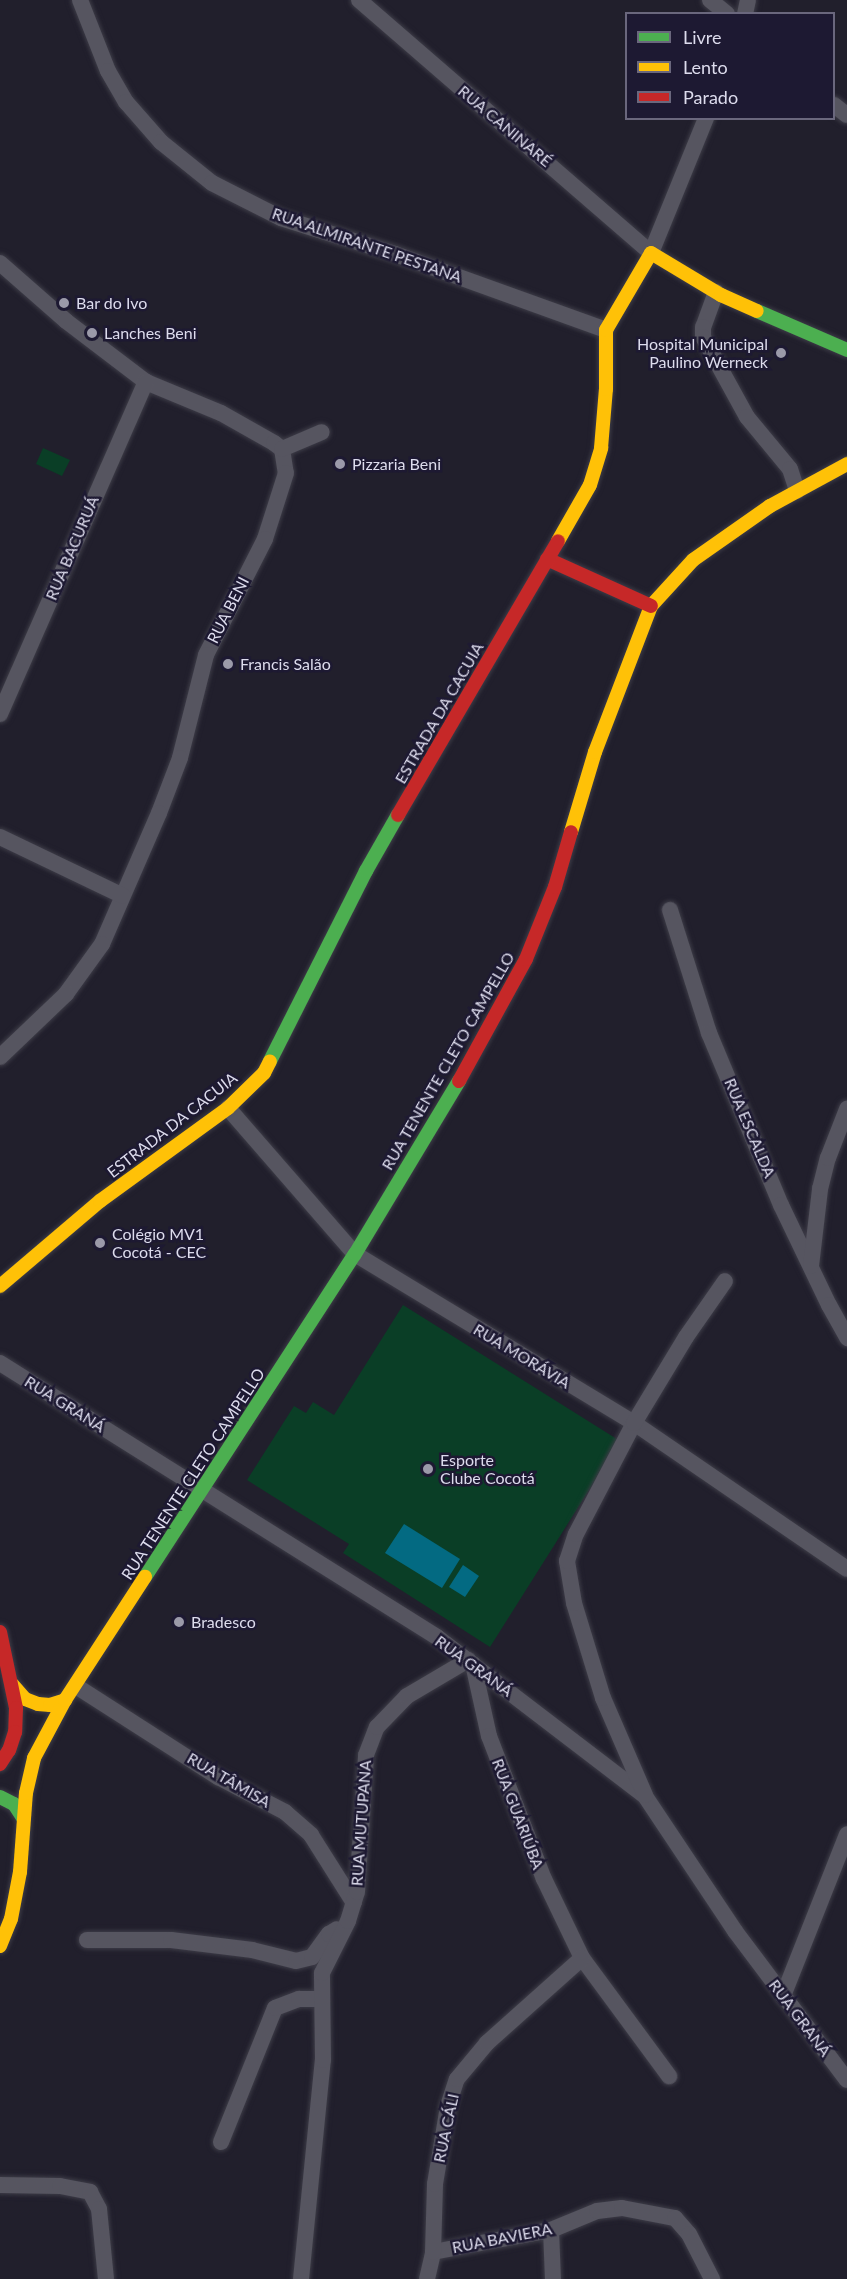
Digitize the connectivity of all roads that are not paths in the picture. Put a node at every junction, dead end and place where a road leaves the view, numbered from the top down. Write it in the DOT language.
graph roads {
  1 [pos="80,0"];
  2 [pos="359,0"];
  3 [pos="710,0"];
  4 [pos="725,12"];
  5 [pos="835,106"];
  6 [pos="847,115"];
  7 [pos="705,120"];
  8 [pos="651,253"];
  9 [pos="0,265"];
  10 [pos="716,292"];
  11 [pos="606,330"];
  12 [pos="847,350"];
  13 [pos="146,382"];
  14 [pos="322,432"];
  15 [pos="282,449"];
  16 [pos="847,464"];
  17 [pos="797,491"];
  18 [pos="547,559"];
  19 [pos="651,606"];
  20 [pos="0,714"];
  21 [pos="0,837"];
  22 [pos="123,896"];
  23 [pos="670,910"];
  24 [pos="0,1057"];
  25 [pos="228,1108"];
  26 [pos="847,1109"];
  27 [pos="355,1254"];
  28 [pos="811,1267"];
  29 [pos="725,1281"];
  30 [pos="0,1286"];
  31 [pos="847,1338"];
  32 [pos="0,1363"];
  33 [pos="634,1423"];
  34 [pos="202,1491"];
  35 [pos="847,1569"];
  36 [pos="0,1632"];
  37 [pos="471,1662"];
  38 [pos="12,1684"];
  39 [pos="76,1686"];
  40 [pos="65,1700"];
  41 [pos="0,1764"];
  42 [pos="645,1796"];
  43 [pos="0,1797"];
  44 [pos="23,1818"];
  45 [pos="847,1834"];
  46 [pos="354,1903"];
  47 [pos="348,1921"];
  48 [pos="87,1940"];
  49 [pos="0,1946"];
  50 [pos="582,1958"];
  51 [pos="783,1996"];
  52 [pos="321,1999"];
  53 [pos="669,2076"];
  54 [pos="847,2080"];
  55 [pos="221,2142"];
  56 [pos="0,2185"];
  57 [pos="551,2230"];
  58 [pos="433,2252"];
  59 [pos="106,2279"];
  60 [pos="301,2279"];
  61 [pos="427,2279"];
  62 [pos="553,2279"];
  63 [pos="712,2279"];
  1 -- 11 [label="street, RUA ALMIRANTE PESTANA"];
  2 -- 8 [label="street, RUA CANINARÉ"];
  3 -- 4 [label="street"];
  5 -- 6 [label="street"];
  7 -- 8 [label="street"];
  8 -- 10 [label="main road"];
  8 -- 11 [label="main road"];
  9 -- 13 [label="street"];
  10 -- 12 [label="main road"];
  10 -- 17 [label="street"];
  11 -- 18 [label="main road, ESTRADA DA CACUIA"];
  13 -- 15 [label="street"];
  13 -- 20 [label="street, RUA BACURUÁ"];
  14 -- 15 [label="street"];
  15 -- 22 [label="street, RUA BENI"];
  16 -- 17 [label="main road, RUA TENENTE CLETO CAMPELLO"];
  17 -- 19 [label="main road, RUA TENENTE CLETO CAMPELLO"];
  18 -- 19 [label="main road"];
  18 -- 25 [label="main road, ESTRADA DA CACUIA"];
  19 -- 27 [label="main road, RUA TENENTE CLETO CAMPELLO"];
  21 -- 22 [label="street"];
  22 -- 24 [label="street, RUA BENI"];
  23 -- 28 [label="street, RUA ESCALDA"];
  25 -- 27 [label="street, RUA MORÁVIA"];
  25 -- 30 [label="main road, ESTRADA DA CACUIA"];
  26 -- 28 [label="street"];
  27 -- 33 [label="street, RUA MORÁVIA"];
  27 -- 34 [label="main road, RUA TENENTE CLETO CAMPELLO"];
  28 -- 31 [label="street, RUA ESCALDA"];
  29 -- 33 [label="street"];
  32 -- 34 [label="street, RUA GRANÁ"];
  33 -- 35 [label="street, RUA MORÁVIA"];
  33 -- 42 [label="street"];
  34 -- 37 [label="street, RUA GRANÁ"];
  34 -- 39 [label="main road, RUA TENENTE CLETO CAMPELLO"];
  36 -- 38 [label="main road"];
  37 -- 42 [label="street, RUA GRANÁ"];
  37 -- 46 [label="street, RUA MUTUPANA"];
  37 -- 50 [label="street, RUA GUARIÚBA"];
  38 -- 40 [label="main road"];
  38 -- 41 [label="main road"];
  39 -- 40 [label="main road, RUA TENENTE CLETO CAMPELLO"];
  39 -- 46 [label="street, RUA TÂMISA"];
  40 -- 44 [label="main road"];
  42 -- 51 [label="street, RUA GRANÁ"];
  43 -- 44 [label="main road"];
  44 -- 49 [label="main road"];
  45 -- 51 [label="street"];
  46 -- 47 [label="street, RUA MUTUPANA"];
  47 -- 48 [label="street"];
  47 -- 52 [label="street, RUA MUTUPANA"];
  50 -- 53 [label="street, RUA GUARIÚBA"];
  50 -- 58 [label="street, RUA CÁLI"];
  51 -- 54 [label="street, RUA GRANÁ"];
  52 -- 55 [label="street"];
  52 -- 60 [label="street, RUA MUTUPANA"];
  56 -- 59 [label="street"];
  57 -- 58 [label="street, RUA BAVIERA"];
  57 -- 62 [label="street"];
  57 -- 63 [label="street, RUA BAVIERA"];
  58 -- 61 [label="street, RUA CÁLI"];
}
